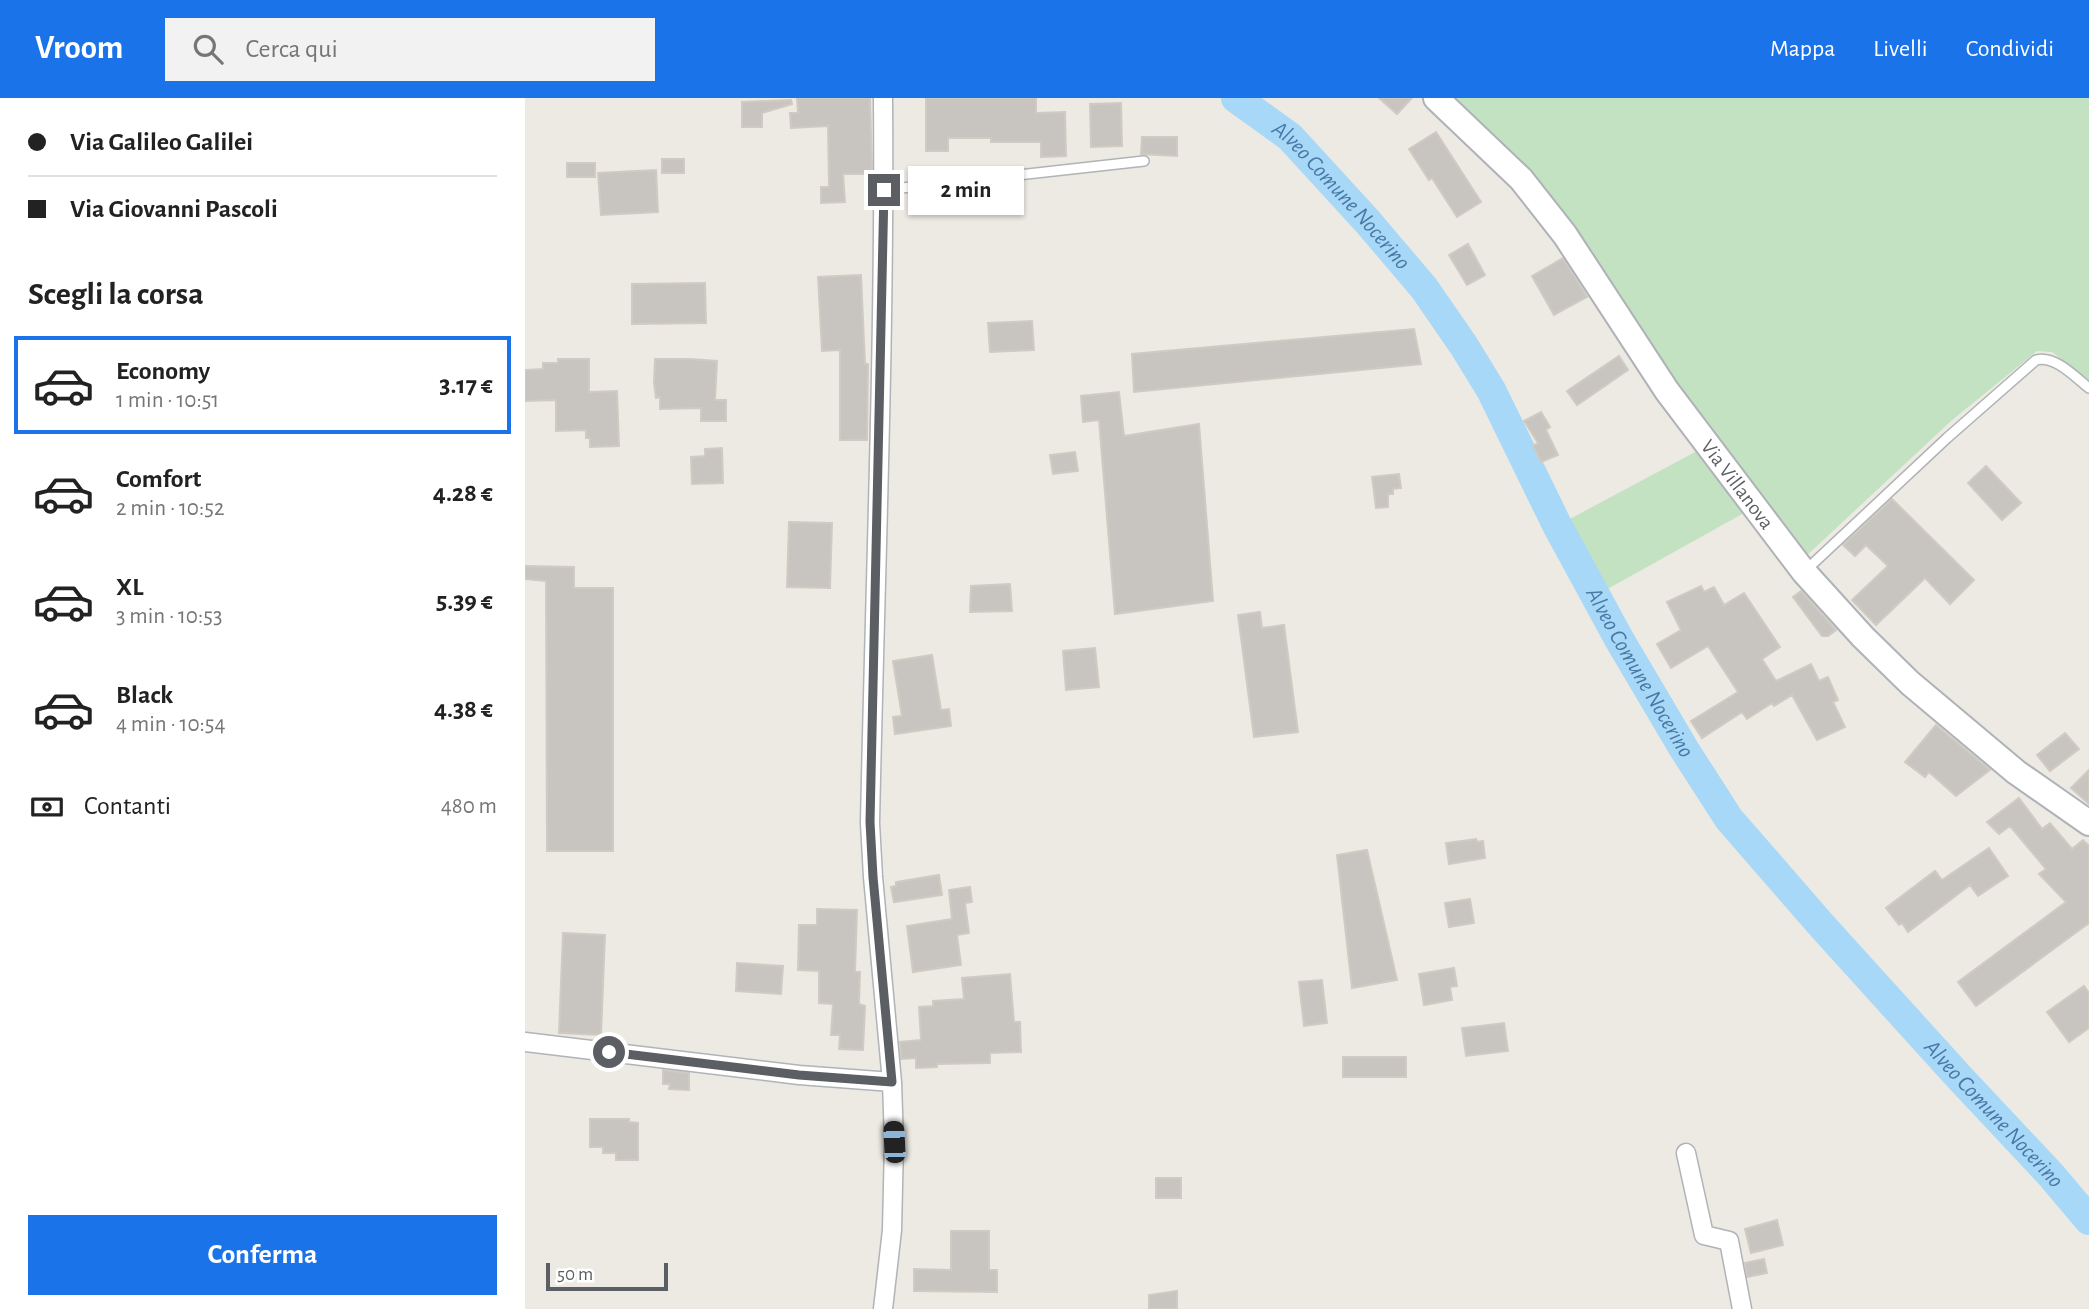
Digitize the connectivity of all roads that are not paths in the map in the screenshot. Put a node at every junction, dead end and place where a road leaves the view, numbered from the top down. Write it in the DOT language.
graph roads {
  1 [pos="883,98"];
  2 [pos="1436,98"];
  3 [pos="1145,161"];
  4 [pos="884,190"];
  5 [pos="2089,388"];
  6 [pos="1804,572"];
  7 [pos="2089,824"];
  8 [pos="525,1042"];
  9 [pos="892,1082"];
  10 [pos="1686,1153"];
  11 [pos="883,1309"];
  12 [pos="1742,1309"];
  1 -- 4 [label="street"];
  2 -- 6 [label="main road, Via Villanova"];
  3 -- 4 [label="lane"];
  4 -- 9 [label="street"];
  5 -- 6 [label="lane"];
  6 -- 7 [label="main road, Via Villanova"];
  8 -- 9 [label="street"];
  9 -- 11 [label="street"];
  10 -- 12 [label="street"];
}
